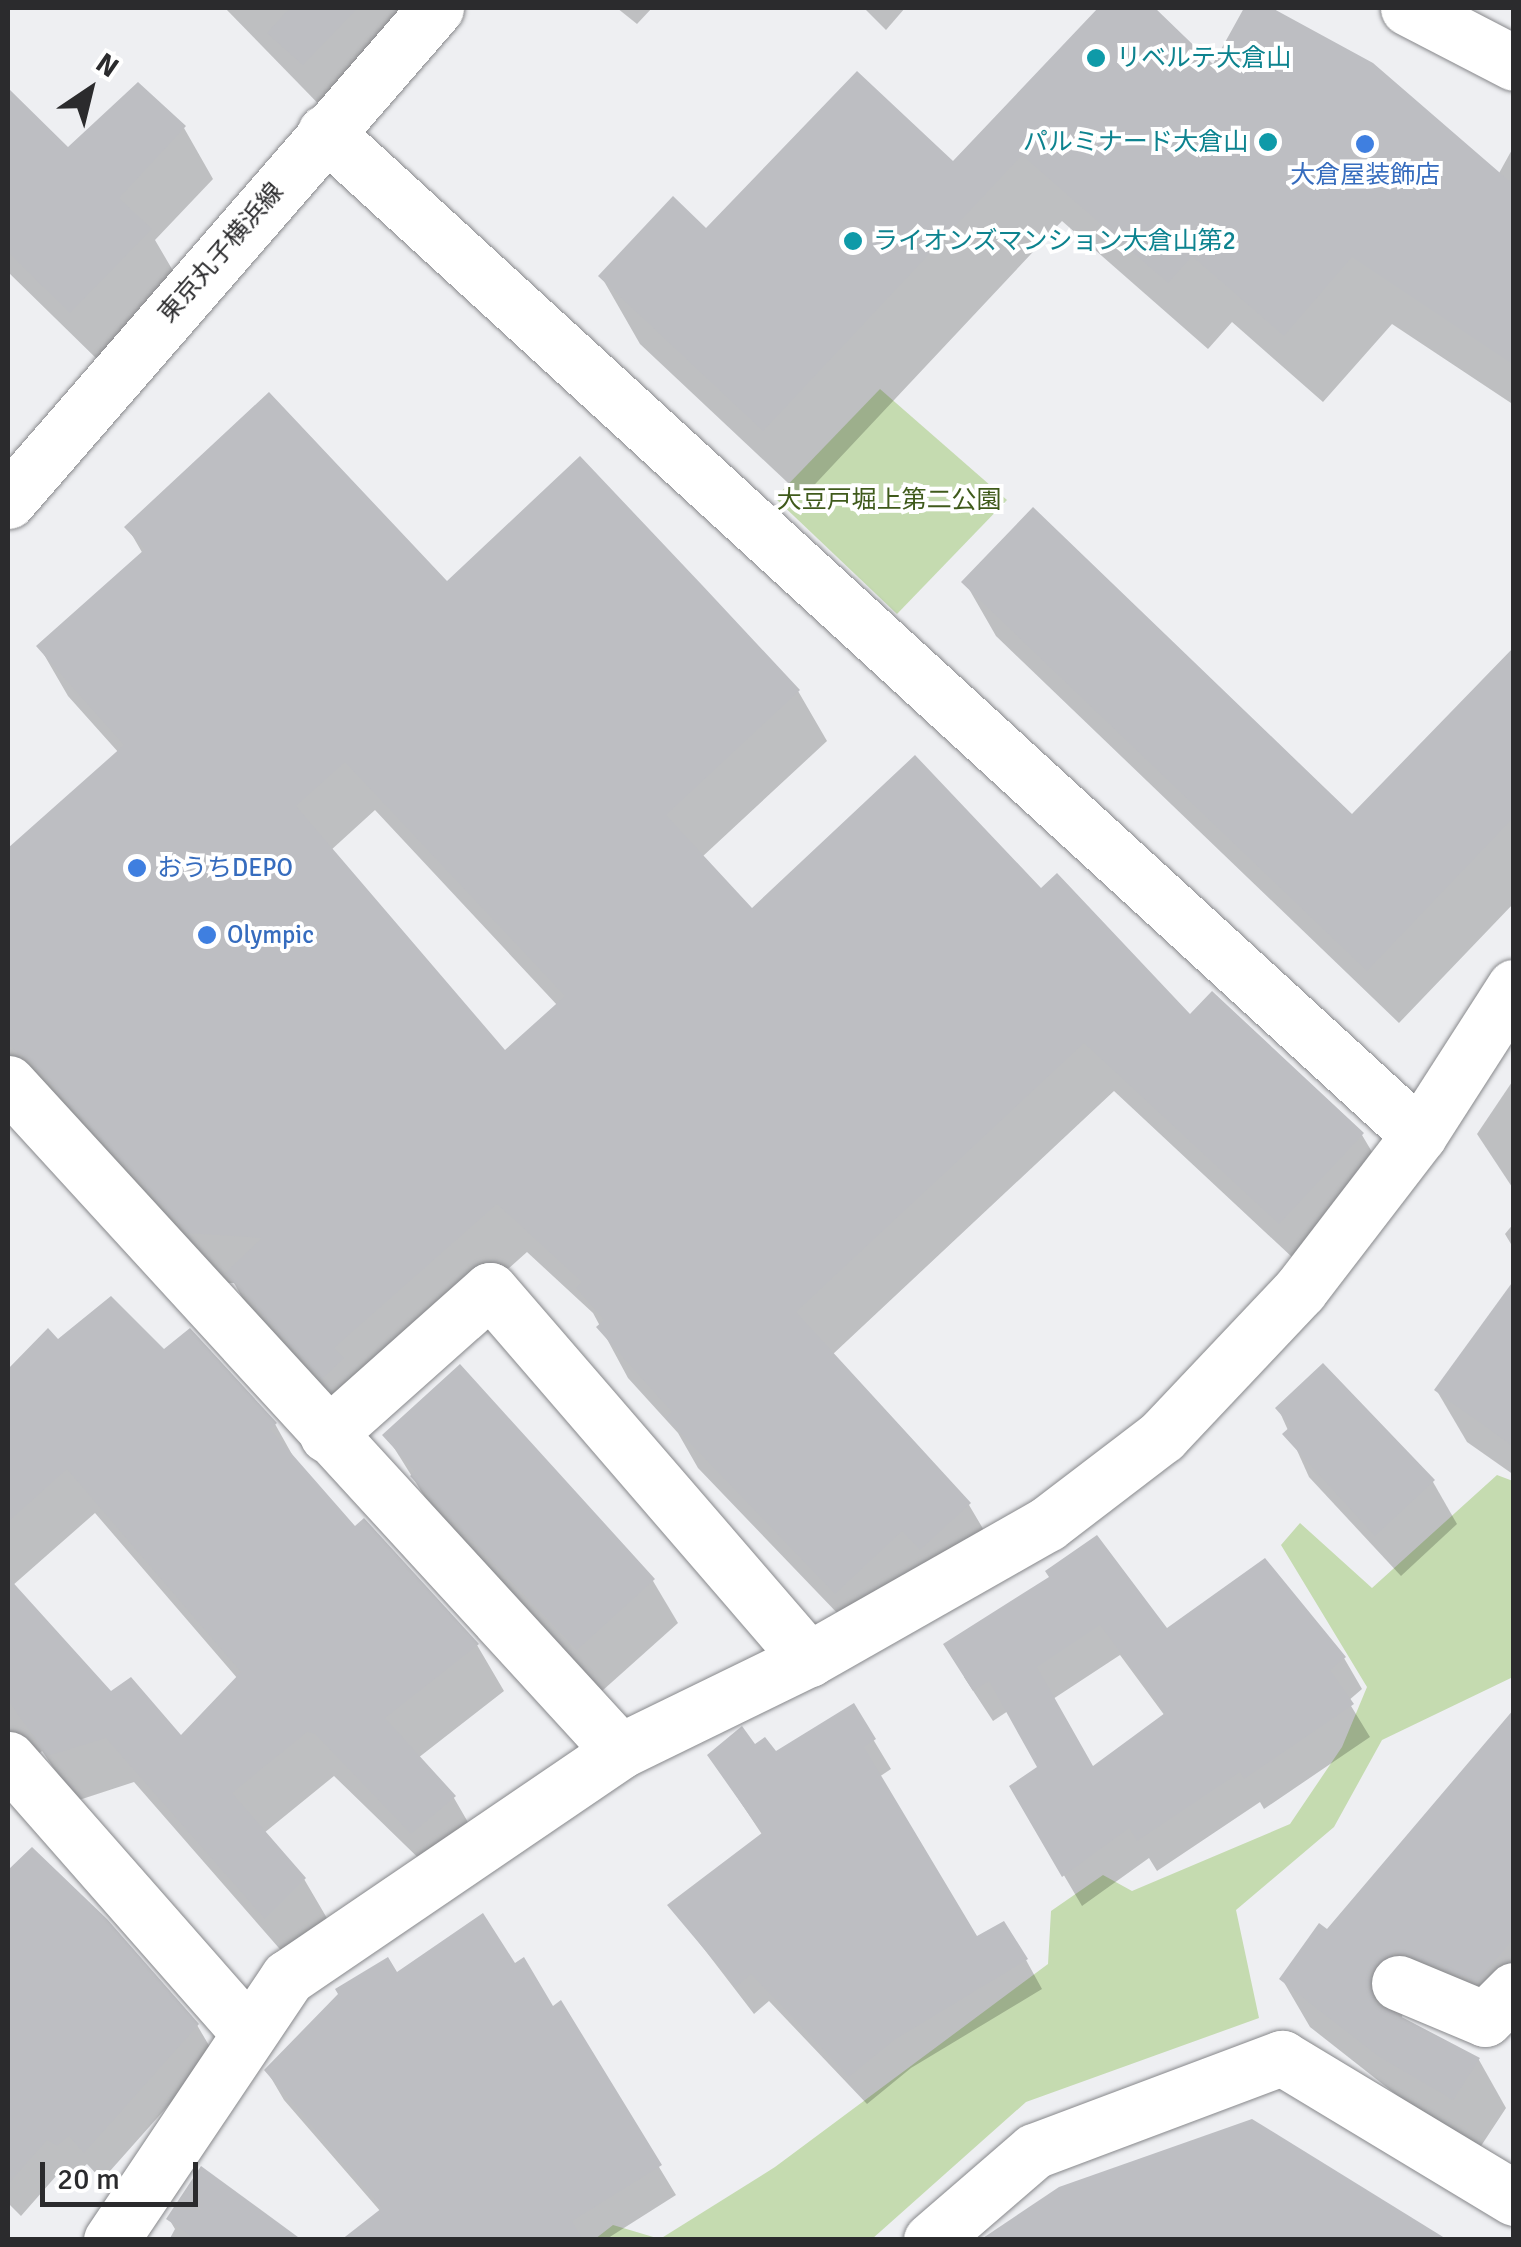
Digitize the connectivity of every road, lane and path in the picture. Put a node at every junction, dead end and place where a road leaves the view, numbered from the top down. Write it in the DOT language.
graph roads {
  1 [pos="436,8"];
  2 [pos="1408,8"];
  3 [pos="1514,63"];
  4 [pos="326,132"];
  5 [pos="8,501"];
  6 [pos="1514,987"];
  7 [pos="8,1083"];
  8 [pos="1419,1136"];
  9 [pos="327,1435"];
  10 [pos="809,1659"];
  11 [pos="620,1752"];
  12 [pos="8,1759"];
  13 [pos="1398,1984"];
  14 [pos="1514,1990"];
  15 [pos="247,2031"];
  16 [pos="1514,2198"];
  17 [pos="111,2240"];
  18 [pos="931,2240"];
  1 -- 4 [label="street, 東京丸子横浜線"];
  2 -- 3 [label="street"];
  4 -- 5 [label="street, 東京丸子横浜線"];
  4 -- 8 [label="street"];
  6 -- 8 [label="street"];
  7 -- 9 [label="street"];
  8 -- 10 [label="street"];
  9 -- 10 [label="street"];
  9 -- 11 [label="street"];
  10 -- 11 [label="street"];
  11 -- 15 [label="street"];
  12 -- 15 [label="street"];
  13 -- 14 [label="street"];
  15 -- 17 [label="street"];
  16 -- 18 [label="street"];
}
